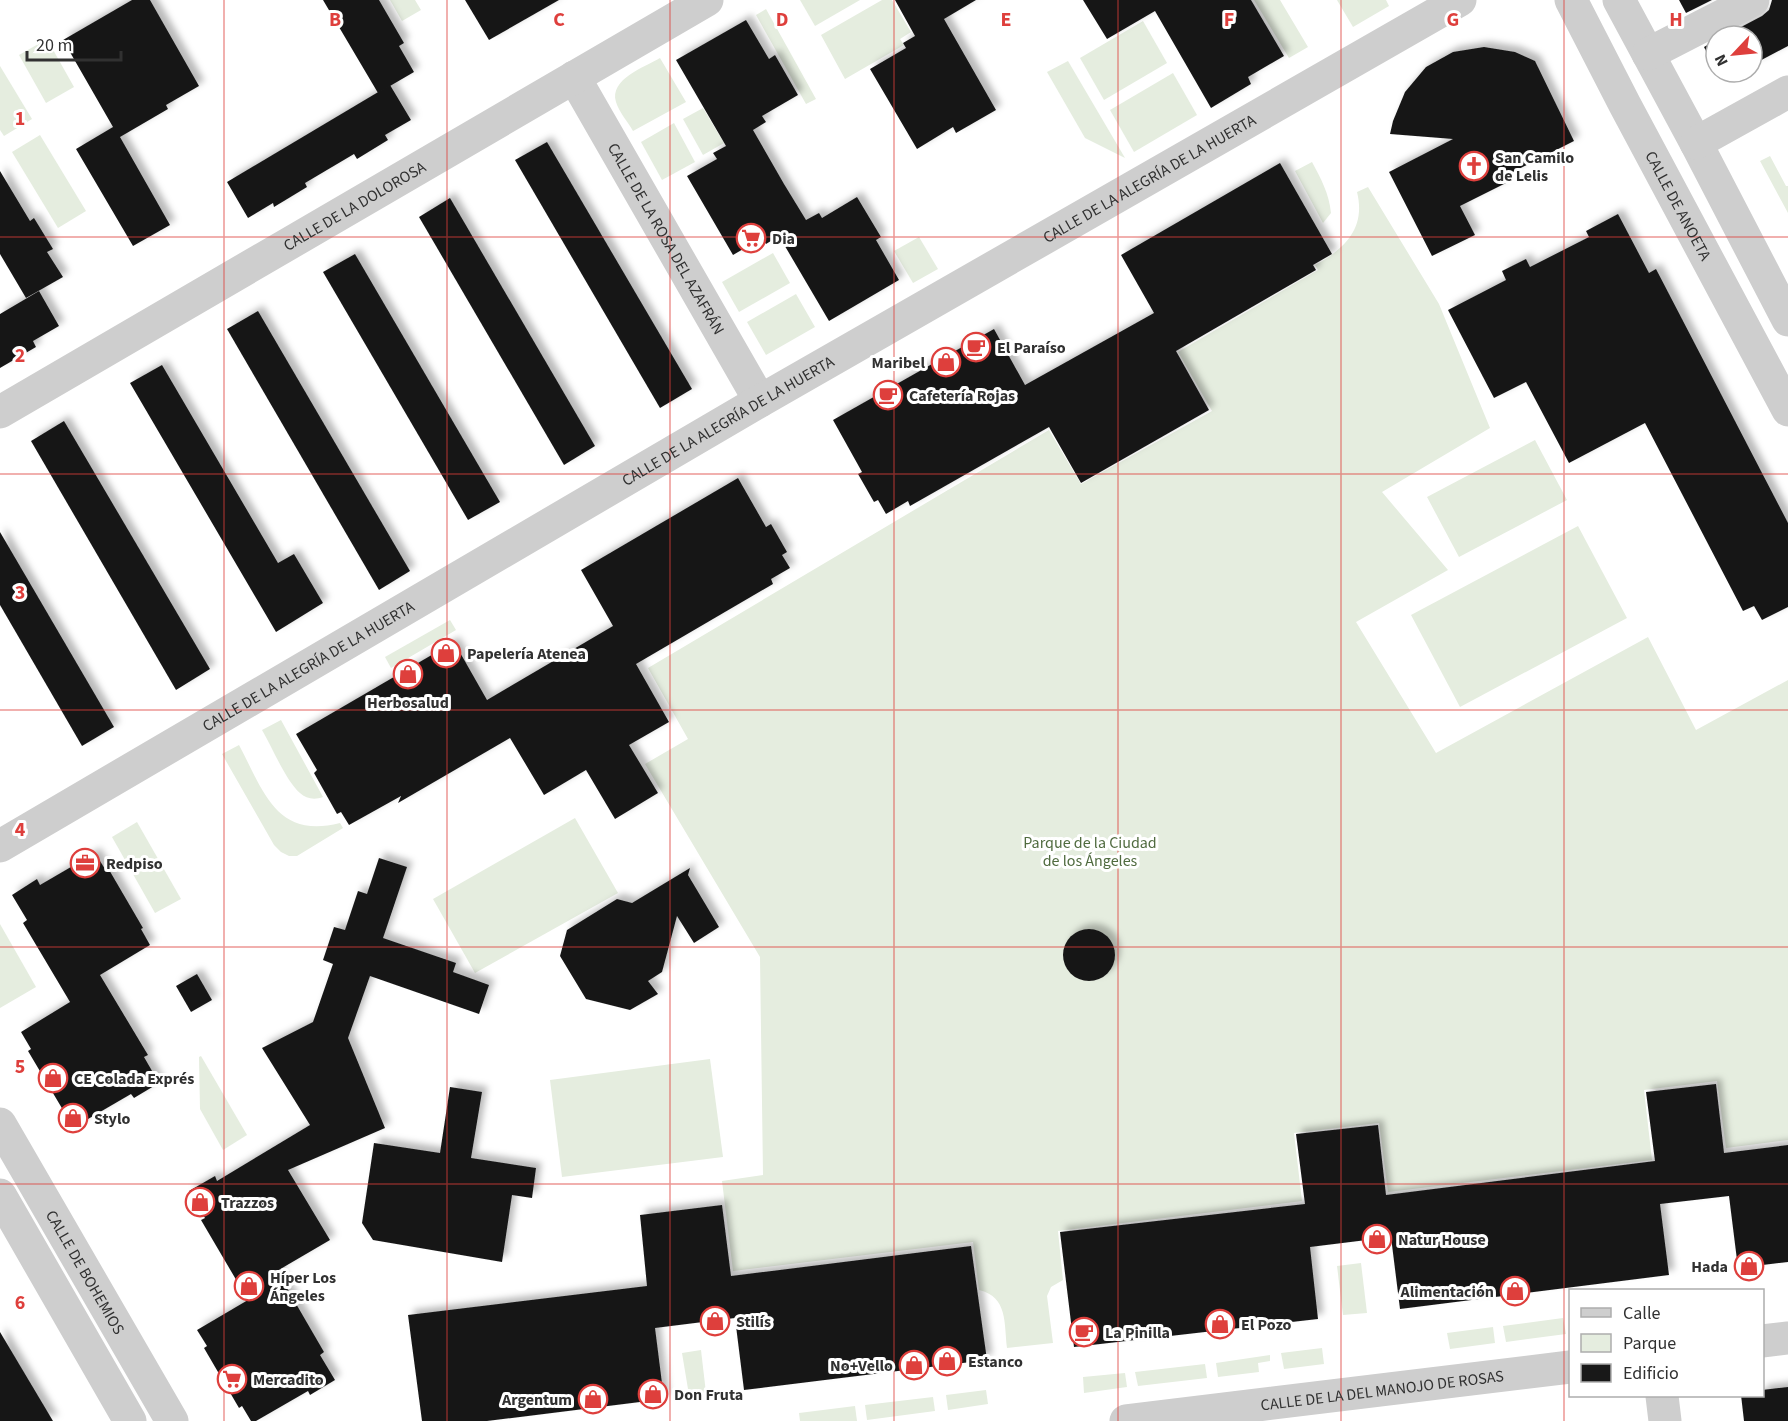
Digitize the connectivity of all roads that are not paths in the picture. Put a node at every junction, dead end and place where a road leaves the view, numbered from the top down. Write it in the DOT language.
graph roads {
  1 [pos="707,0"];
  2 [pos="1460,0"];
  3 [pos="1571,0"];
  4 [pos="1619,0"];
  5 [pos="1753,0"];
  6 [pos="1648,54"];
  7 [pos="574,77"];
  8 [pos="1788,92"];
  9 [pos="1696,143"];
  10 [pos="1788,320"];
  11 [pos="759,401"];
  12 [pos="1788,410"];
  13 [pos="0,412"];
  14 [pos="0,846"];
  15 [pos="0,1124"];
  16 [pos="0,1195"];
  17 [pos="1788,1338"];
  18 [pos="1764,1341"];
  19 [pos="1569,1366"];
  20 [pos="1662,1397"];
  21 [pos="1194,1417"];
  22 [pos="130,1421"];
  23 [pos="172,1421"];
  24 [pos="1126,1421"];
  25 [pos="1665,1421"];
  1 -- 7 [label="street, CALLE DE LA DOLOROSA"];
  2 -- 11 [label="street, CALLE DE LA ALEGRÍA DE LA HUERTA"];
  3 -- 12 [label="street, CALLE DE ANOETA"];
  4 -- 6 [label="street"];
  5 -- 6 [label="street"];
  6 -- 9 [label="street"];
  7 -- 11 [label="street, CALLE DE LA ROSA DEL AZAFRÁN"];
  7 -- 13 [label="street, CALLE DE LA DOLOROSA"];
  8 -- 9 [label="street"];
  9 -- 10 [label="street"];
  11 -- 14 [label="street, CALLE DE LA ALEGRÍA DE LA HUERTA"];
  15 -- 23 [label="street, CALLE DE BOHEMIOS"];
  16 -- 22 [label="street"];
  17 -- 18 [label="street"];
  19 -- 21 [label="street, CALLE DE LA DEL MANOJO DE ROSAS"];
  20 -- 25 [label="street"];
  21 -- 24 [label="street, CALLE DE LA DEL MANOJO DE ROSAS"];
}
